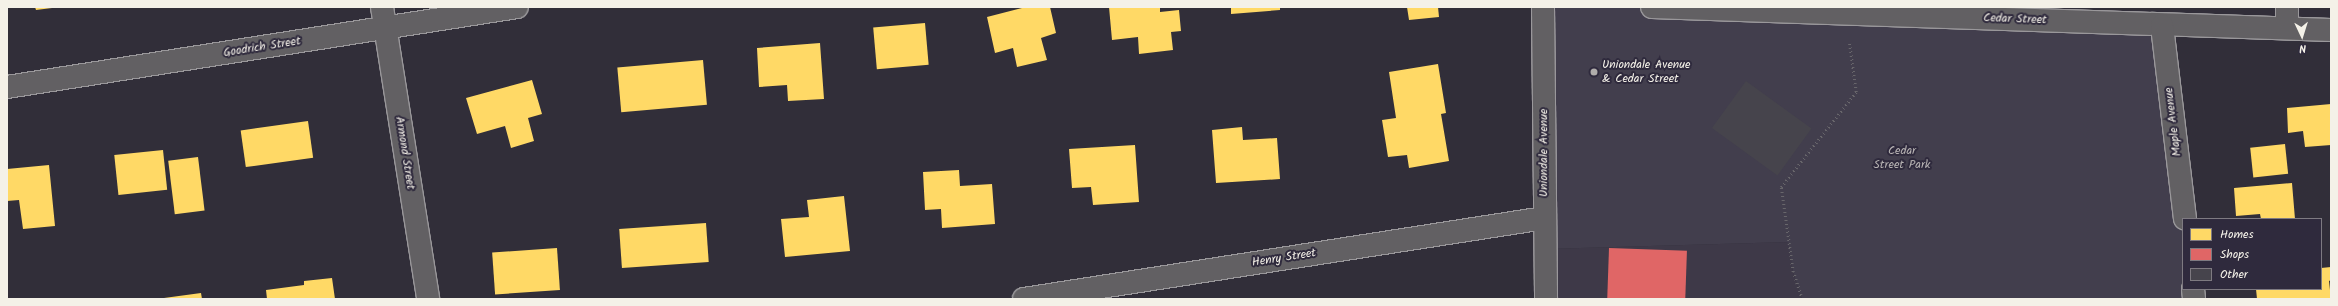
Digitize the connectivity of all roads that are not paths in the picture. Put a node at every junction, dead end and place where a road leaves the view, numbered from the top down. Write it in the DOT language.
graph roads {
  1 [pos="517,7"];
  2 [pos="1543,7"];
  3 [pos="1652,7"];
  4 [pos="1919,11"];
  5 [pos="384,17"];
  6 [pos="2287,18"];
  7 [pos="2162,26"];
  8 [pos="2331,30"];
  9 [pos="7,87"];
  10 [pos="1544,218"];
  11 [pos="2185,218"];
  12 [pos="428,299"];
  13 [pos="1024,299"];
  14 [pos="1546,299"];
  1 -- 5 [label="street, Goodrich Street"];
  2 -- 10 [label="street, Uniondale Avenue"];
  3 -- 4 [label="street, Cedar Street"];
  4 -- 7 [label="street, Cedar Street"];
  5 -- 9 [label="street, Goodrich Street"];
  5 -- 12 [label="street, Armond Street"];
  6 -- 7 [label="street, Cedar Street"];
  6 -- 8 [label="street, Cedar Street"];
  7 -- 11 [label="street, Maple Avenue"];
  10 -- 13 [label="street, Henry Street"];
  10 -- 14 [label="street, Uniondale Avenue"];
}
